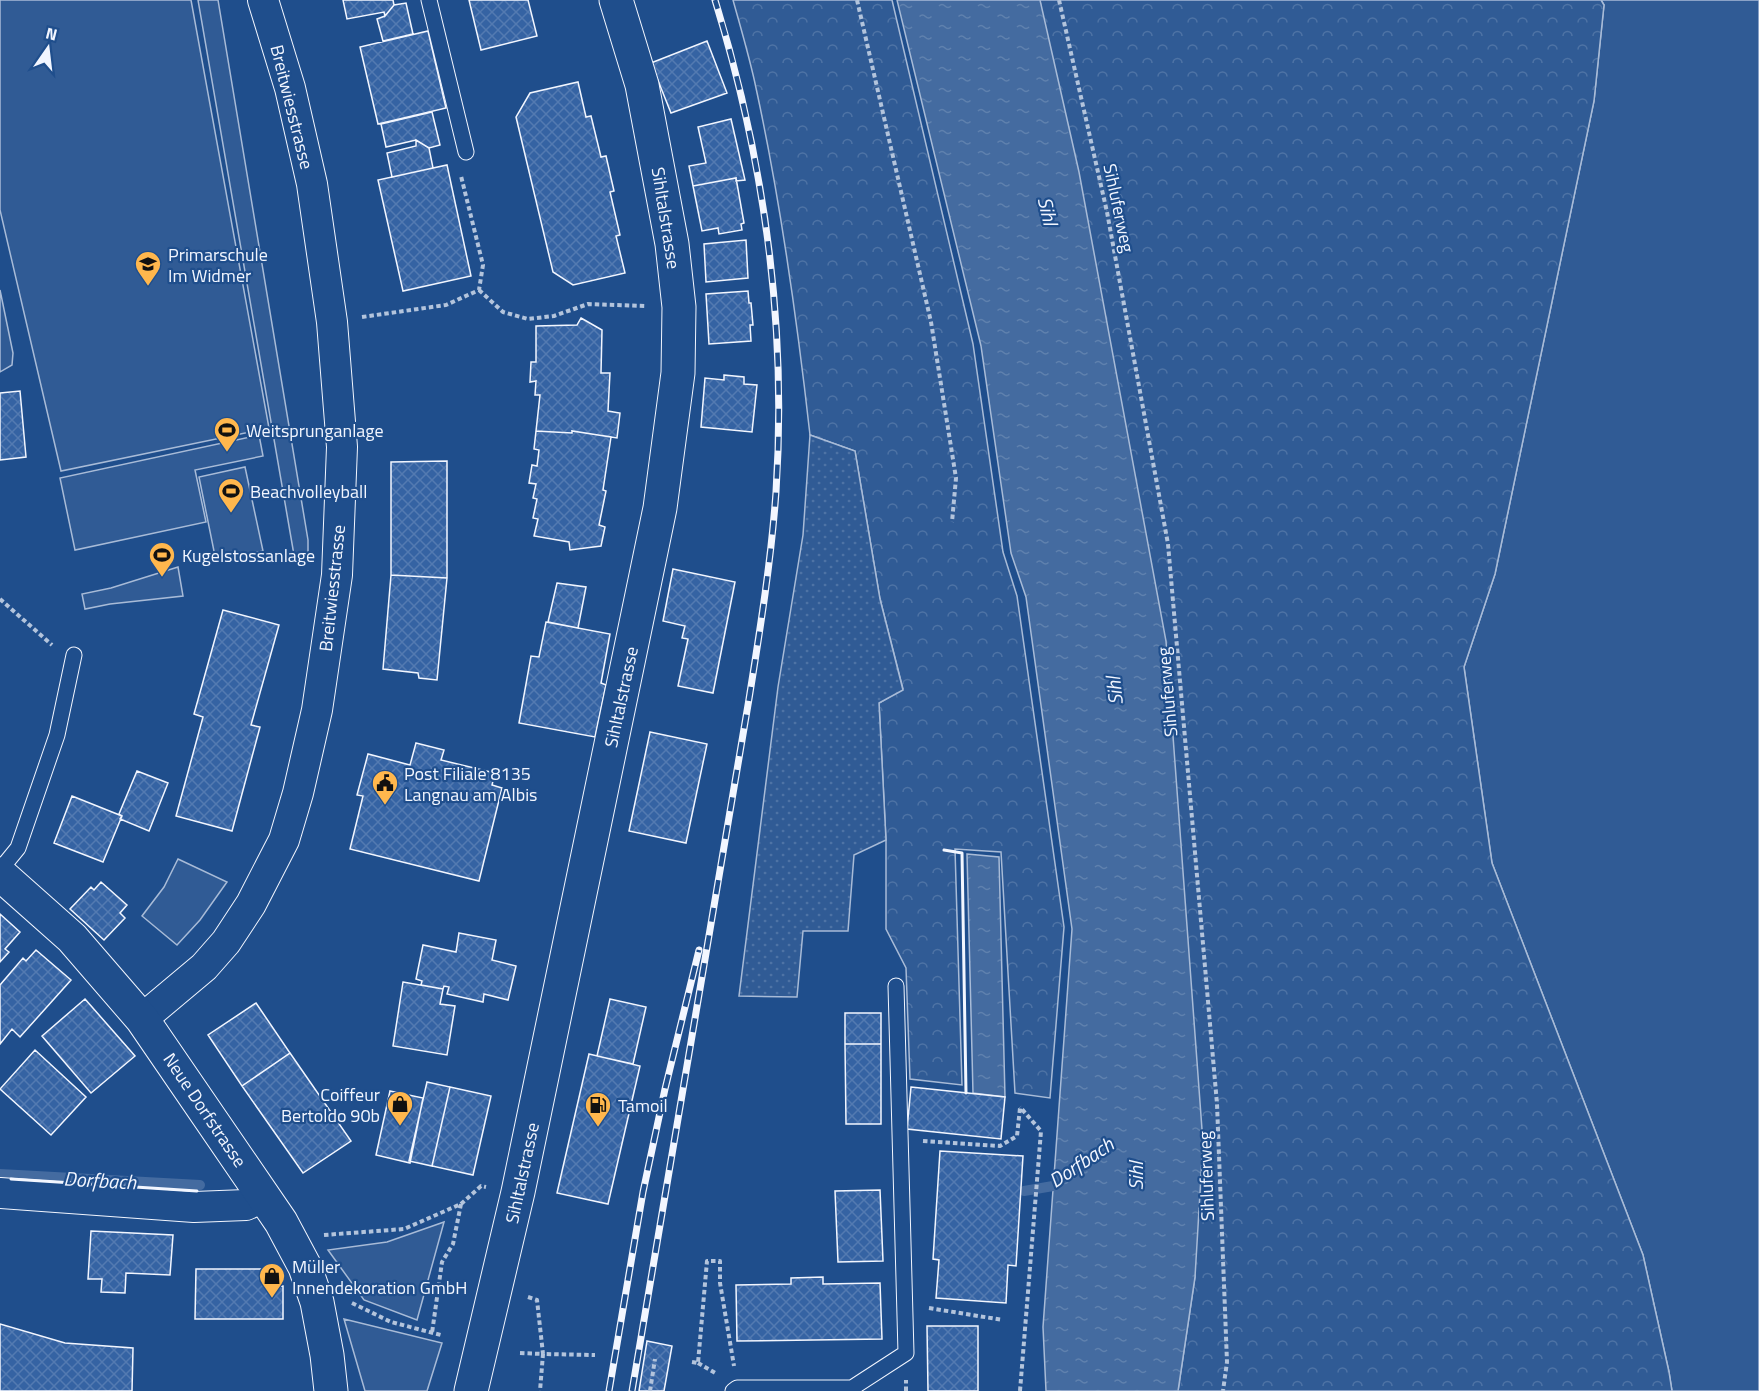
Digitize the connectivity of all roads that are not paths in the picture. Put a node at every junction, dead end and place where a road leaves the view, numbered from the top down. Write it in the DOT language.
graph roads {
  1 [pos="263,0"];
  2 [pos="429,0"];
  3 [pos="616,0"];
  4 [pos="466,152"];
  5 [pos="74,655"];
  6 [pos="0,872"];
  7 [pos="896,986"];
  8 [pos="142,1019"];
  9 [pos="0,1193"];
  10 [pos="264,1197"];
  11 [pos="735,1389"];
  12 [pos="331,1391"];
  13 [pos="471,1391"];
  1 -- 8 [label="street, Breitwiesstrasse"];
  2 -- 4 [label="lane"];
  3 -- 13 [label="main road, Sihltalstrasse"];
  5 -- 6 [label="lane"];
  6 -- 8 [label="main road, Neue Dorfstrasse"];
  7 -- 11 [label="lane"];
  8 -- 10 [label="main road, Neue Dorfstrasse"];
  9 -- 10 [label="street"];
  10 -- 12 [label="main road, Neue Dorfstrasse"];
}
